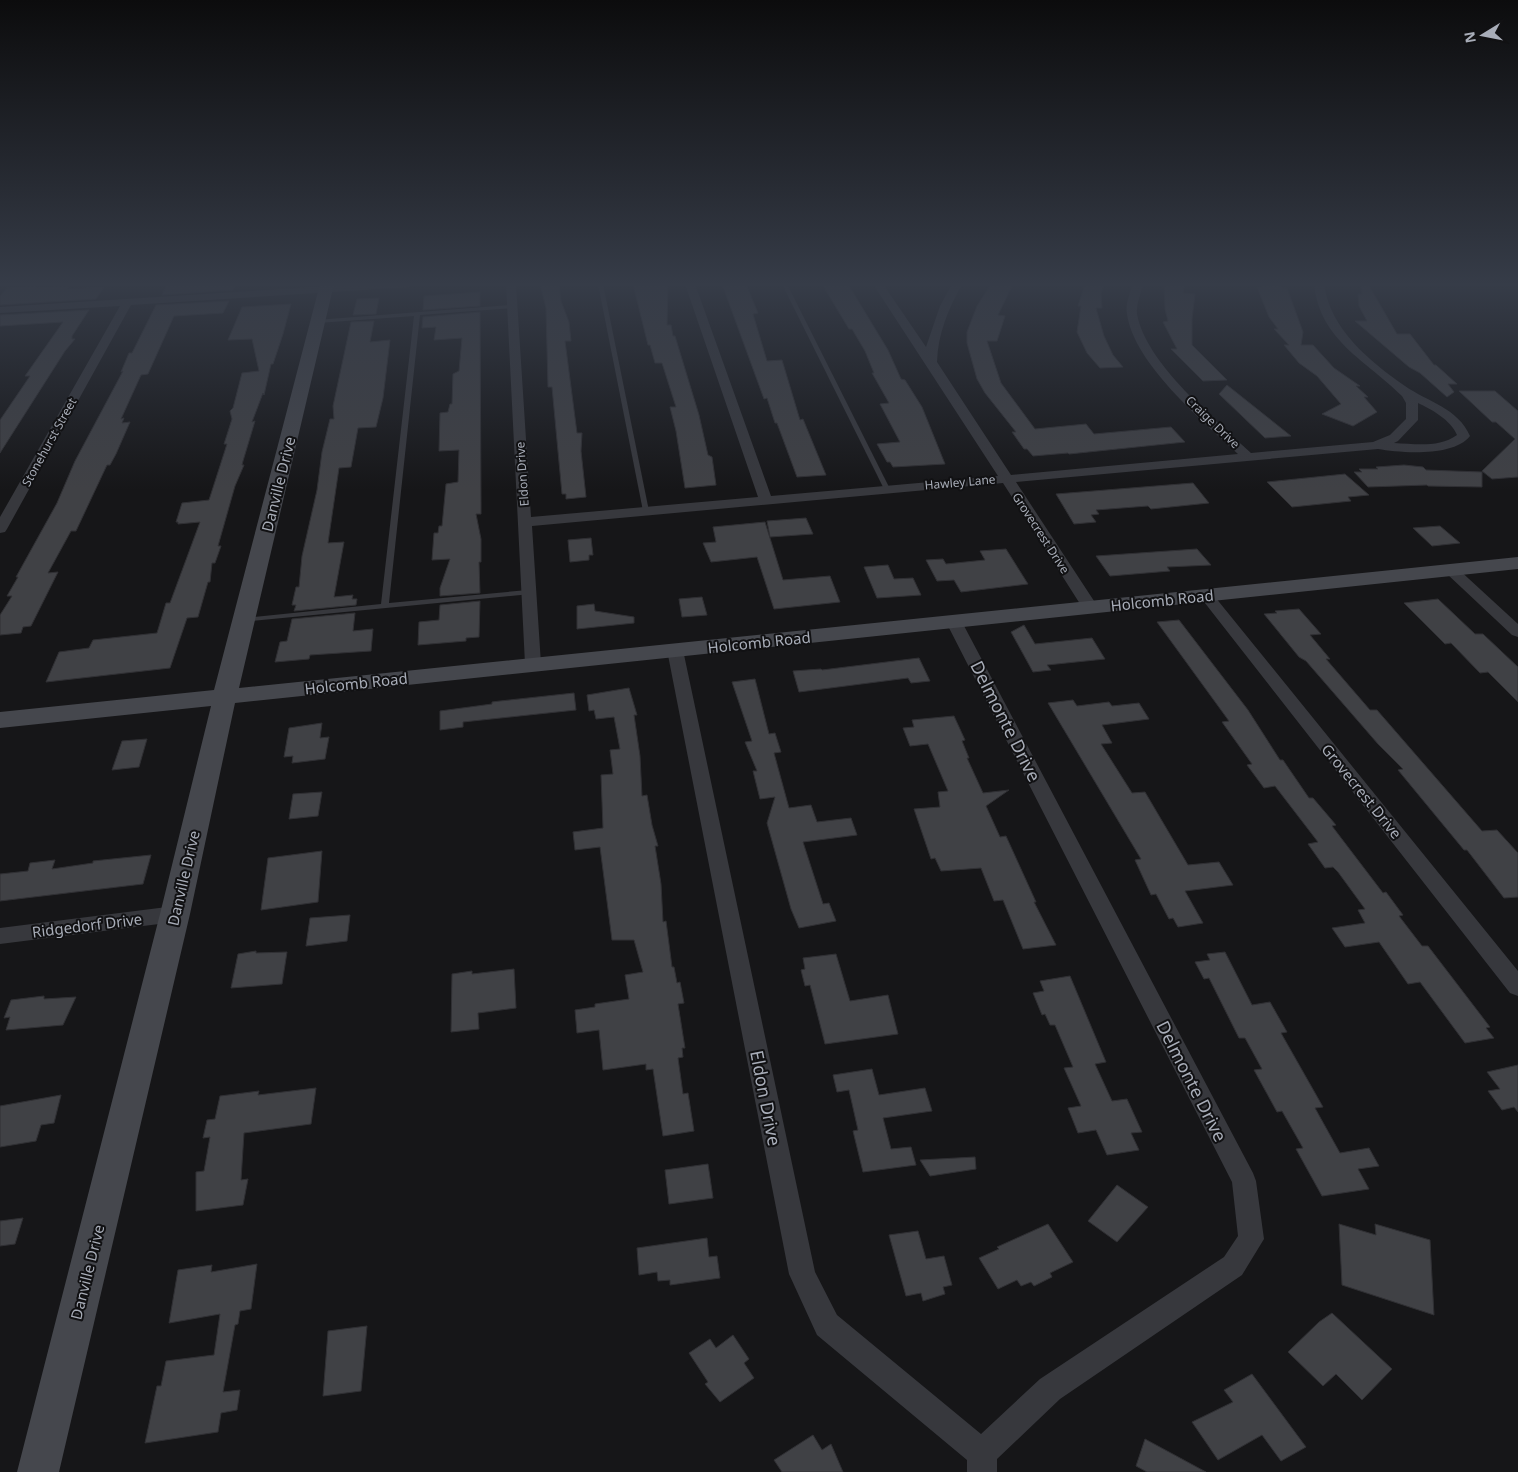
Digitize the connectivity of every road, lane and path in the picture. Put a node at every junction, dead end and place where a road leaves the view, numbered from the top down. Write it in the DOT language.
graph roads {
  1 [pos="99,353"];
  2 [pos="310,353"];
  3 [pos="413,353"];
  4 [pos="515,353"];
  5 [pos="614,353"];
  6 [pos="714,353"];
  7 [pos="818,353"];
  8 [pos="925,353"];
  9 [pos="931,353"];
  10 [pos="1147,353"];
  11 [pos="1357,353"];
  12 [pos="931,362"];
  13 [pos="1399,388"];
  14 [pos="1375,446"];
  15 [pos="1248,457"];
  16 [pos="1004,478"];
  17 [pos="886,489"];
  18 [pos="766,500"];
  19 [pos="646,511"];
  20 [pos="525,522"];
  21 [pos="0,529"];
  22 [pos="1518,563"];
  23 [pos="1451,570"];
  24 [pos="528,592"];
  25 [pos="1206,595"];
  26 [pos="385,605"];
  27 [pos="1090,607"];
  28 [pos="244,620"];
  29 [pos="954,622"];
  30 [pos="1518,632"];
  31 [pos="675,650"];
  32 [pos="533,664"];
  33 [pos="225,696"];
  34 [pos="0,720"];
  35 [pos="175,914"];
  36 [pos="0,936"];
  37 [pos="1518,987"];
  38 [pos="982,1462"];
  39 [pos="38,1472"];
  1 -- 21 [label="street, Stonehurst Street"];
  2 -- 28 [label="street, Danville Drive"];
  3 -- 26 [label="lane"];
  4 -- 20 [label="street, Eldon Drive"];
  5 -- 19 [label="lane"];
  6 -- 18 [label="street"];
  7 -- 17 [label="lane"];
  8 -- 12 [label="street, Grovecrest Drive"];
  9 -- 12 [label="street"];
  10 -- 15 [label="street, Craige Drive"];
  11 -- 13 [label="street"];
  12 -- 16 [label="street, Grovecrest Drive"];
  13 -- 14 [label="street, Hawley Lane"];
  13 -- 14 [label="street"];
  14 -- 15 [label="street, Hawley Lane"];
  15 -- 16 [label="street, Hawley Lane"];
  16 -- 17 [label="street, Hawley Lane"];
  16 -- 27 [label="street, Grovecrest Drive"];
  17 -- 18 [label="street, Hawley Lane"];
  18 -- 19 [label="street, Hawley Lane"];
  19 -- 20 [label="street, Hawley Lane"];
  20 -- 24 [label="street, Eldon Drive"];
  22 -- 23 [label="street, Holcomb Road"];
  23 -- 25 [label="street, Holcomb Road"];
  23 -- 30 [label="street"];
  24 -- 26 [label="lane"];
  24 -- 32 [label="street, Eldon Drive"];
  25 -- 27 [label="street, Holcomb Road"];
  25 -- 37 [label="street, Grovecrest Drive"];
  26 -- 28 [label="lane"];
  27 -- 29 [label="street, Holcomb Road"];
  28 -- 33 [label="street, Danville Drive"];
  29 -- 31 [label="street, Holcomb Road"];
  29 -- 38 [label="street, Delmonte Drive"];
  31 -- 32 [label="street, Holcomb Road"];
  31 -- 38 [label="street, Eldon Drive"];
  32 -- 33 [label="street, Holcomb Road"];
  33 -- 34 [label="street, Holcomb Road"];
  33 -- 35 [label="street, Danville Drive"];
  35 -- 36 [label="street, Ridgedorf Drive"];
  35 -- 39 [label="street, Danville Drive"];
}
